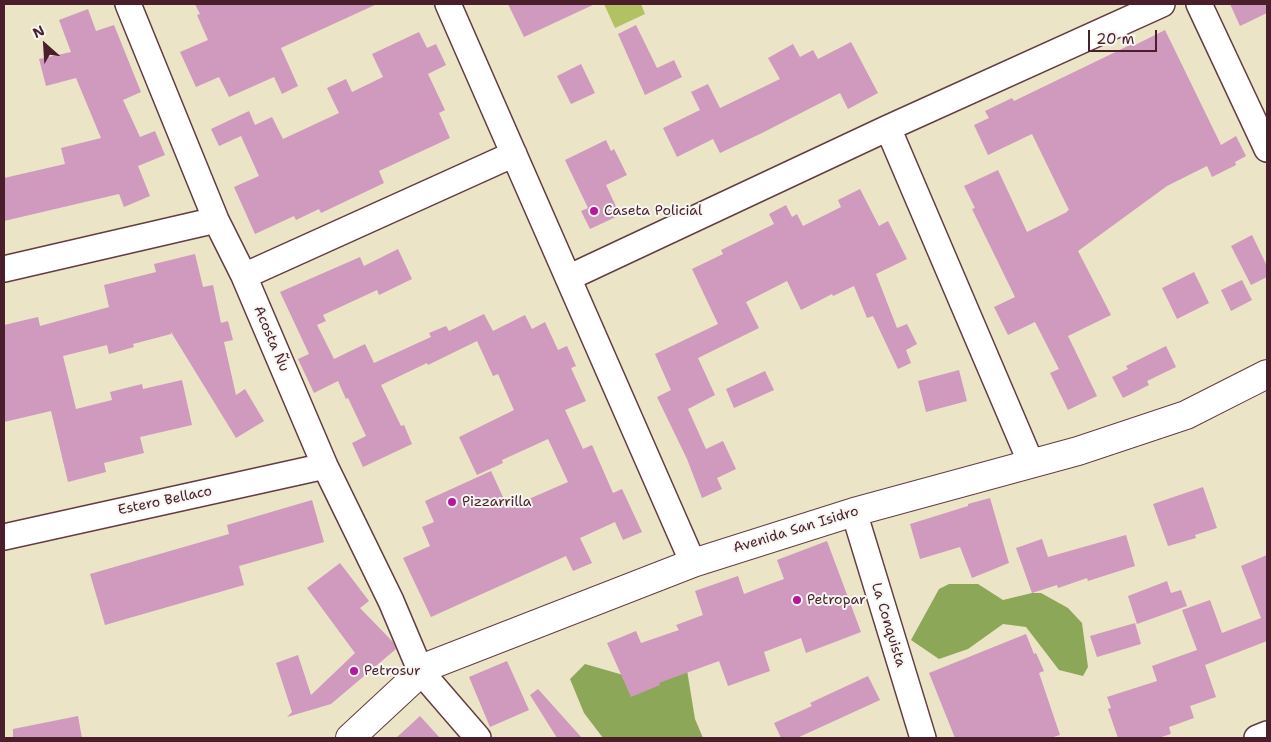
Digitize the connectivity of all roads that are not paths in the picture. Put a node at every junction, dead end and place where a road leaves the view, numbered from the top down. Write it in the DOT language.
graph roads {
  1 [pos="128,4"];
  2 [pos="448,4"];
  3 [pos="1162,4"];
  4 [pos="1199,4"];
  5 [pos="888,128"];
  6 [pos="1267,149"];
  7 [pos="514,154"];
  8 [pos="216,220"];
  9 [pos="4,269"];
  10 [pos="244,276"];
  11 [pos="568,278"];
  12 [pos="1267,374"];
  13 [pos="1031,463"];
  14 [pos="325,466"];
  15 [pos="854,512"];
  16 [pos="4,537"];
  17 [pos="693,563"];
  18 [pos="421,672"];
  19 [pos="1267,734"];
  20 [pos="350,738"];
  21 [pos="478,738"];
  22 [pos="923,738"];
  23 [pos="1257,738"];
  1 -- 8 [label="street, Acosta Ñu"];
  2 -- 7 [label="street"];
  3 -- 5 [label="street"];
  4 -- 6 [label="street"];
  5 -- 11 [label="street"];
  5 -- 13 [label="street"];
  7 -- 10 [label="street"];
  7 -- 11 [label="street"];
  8 -- 9 [label="street"];
  8 -- 10 [label="street, Acosta Ñu"];
  10 -- 14 [label="street, Acosta Ñu"];
  11 -- 17 [label="street"];
  12 -- 13 [label="main road, Avenida San Isidro"];
  13 -- 15 [label="main road, Avenida San Isidro"];
  14 -- 16 [label="street, Estero Bellaco"];
  14 -- 18 [label="street, Acosta Ñu"];
  15 -- 17 [label="main road, Avenida San Isidro"];
  15 -- 22 [label="street, La Conquista"];
  17 -- 18 [label="main road, Avenida San Isidro"];
  18 -- 20 [label="main road, Avenida San Isidro"];
  18 -- 21 [label="street, Acosta Ñu"];
  19 -- 23 [label="street"];
}
